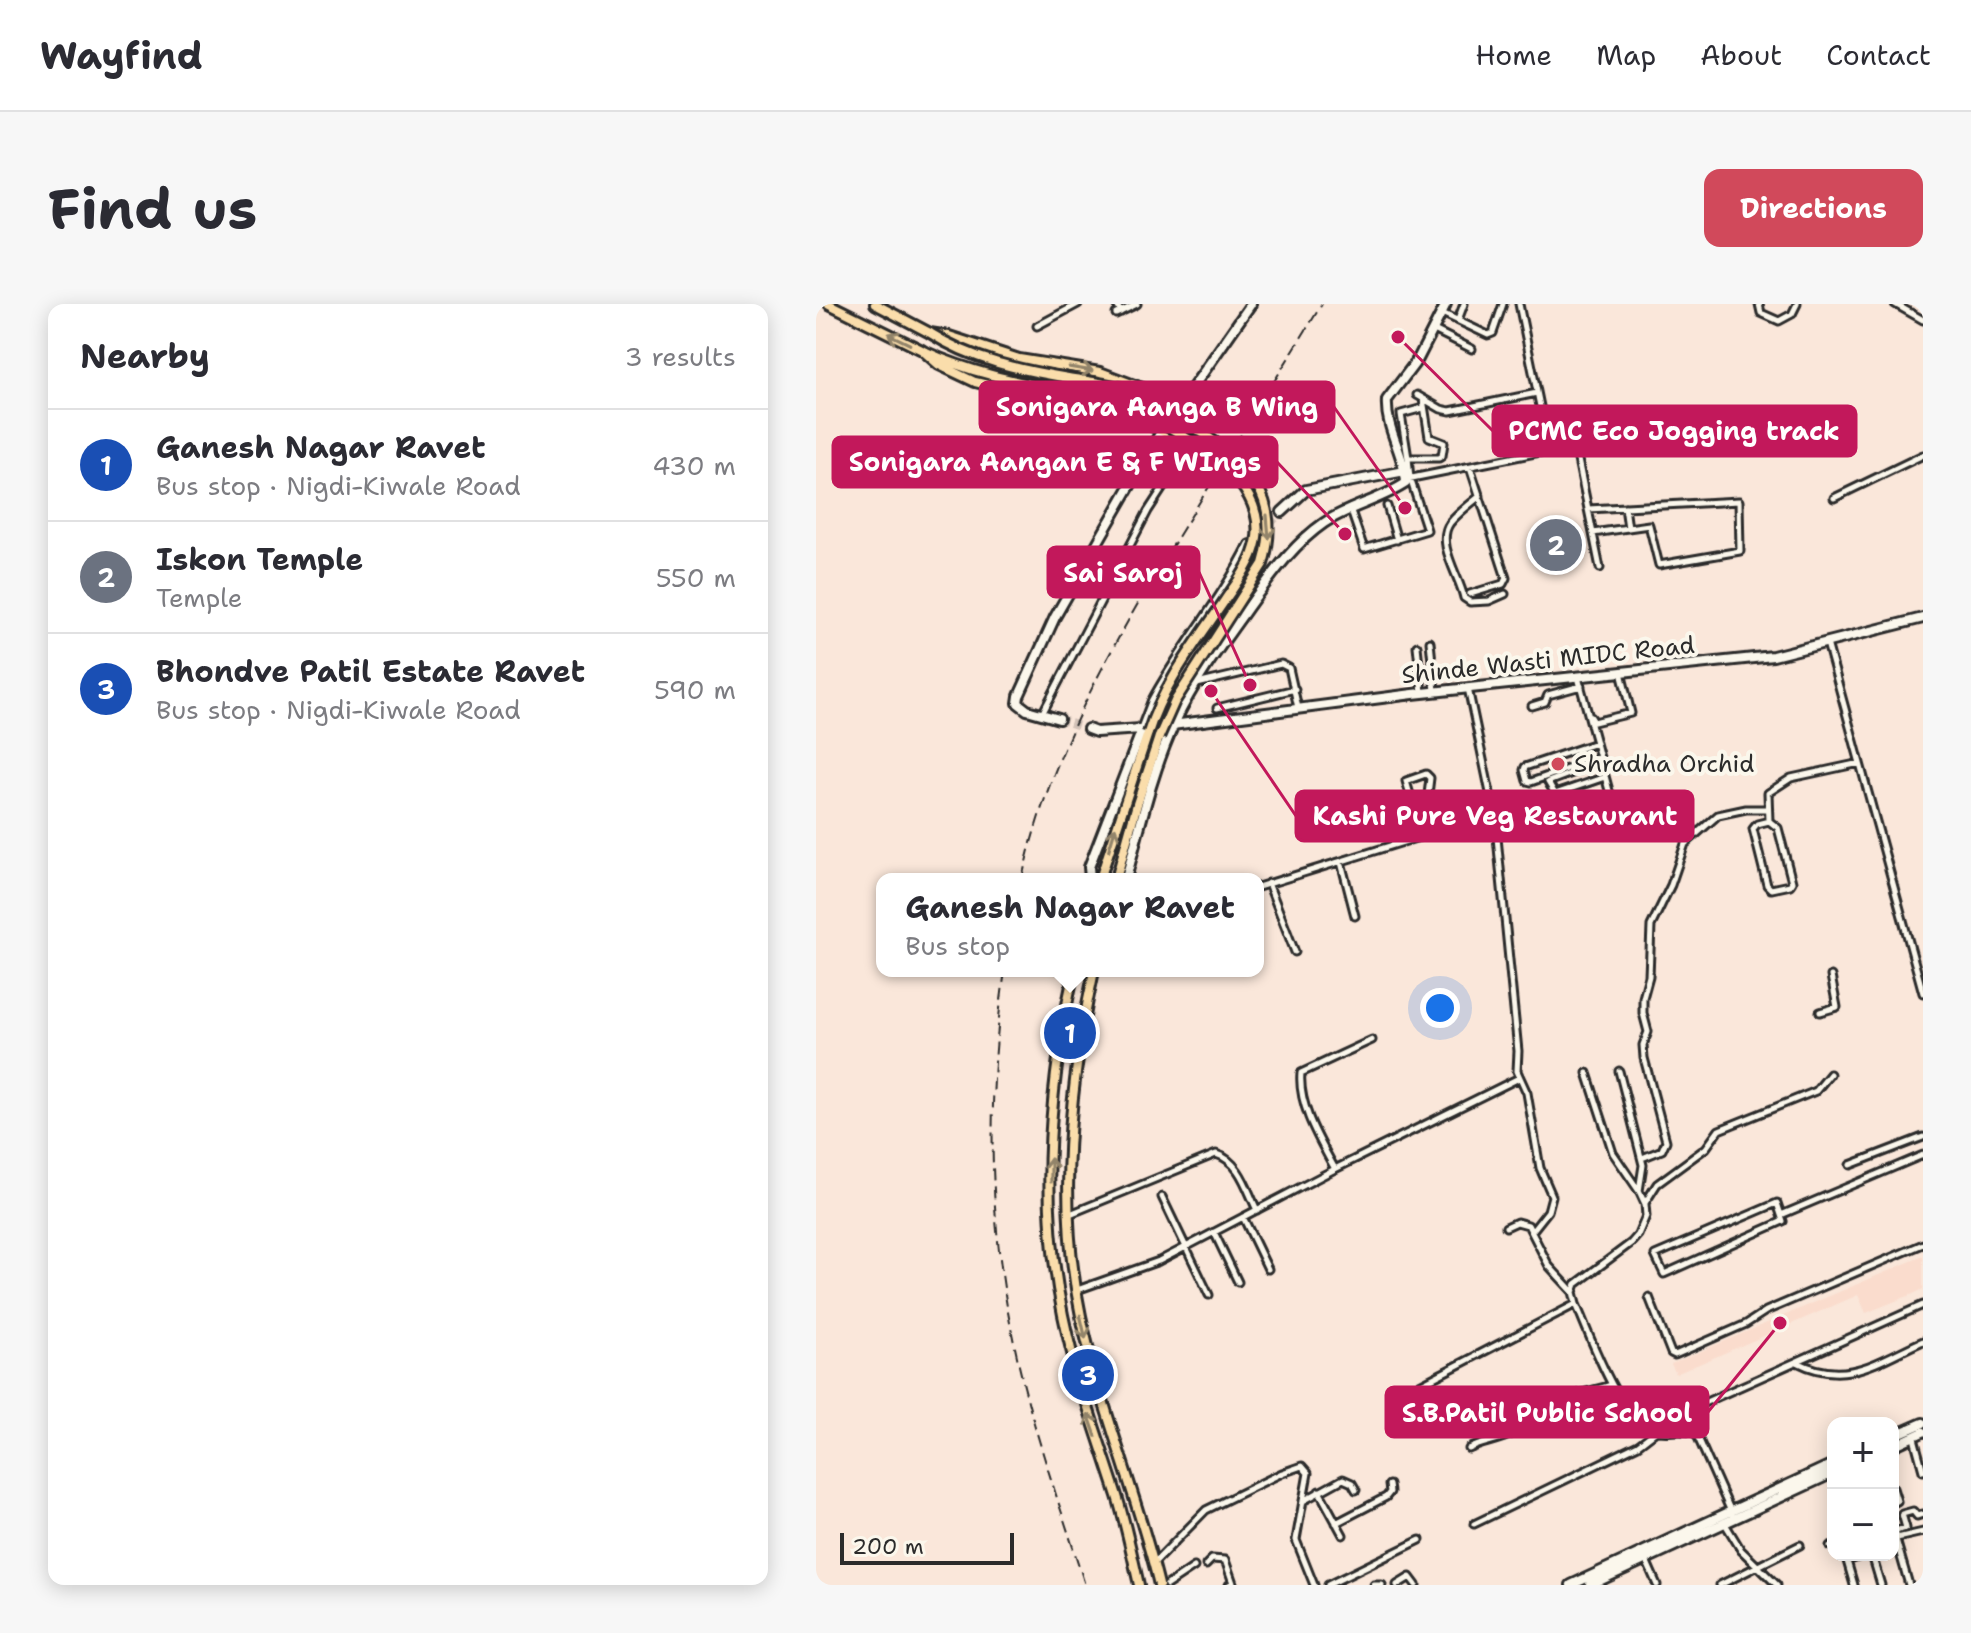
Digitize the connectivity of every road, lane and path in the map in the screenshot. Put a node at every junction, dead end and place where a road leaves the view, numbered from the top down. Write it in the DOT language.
graph roads {
  1 [pos="829,304"];
  2 [pos="875,304"];
  3 [pos="1078,304"];
  4 [pos="1116,304"];
  5 [pos="1137,304"];
  6 [pos="1251,304"];
  7 [pos="1446,304"];
  8 [pos="1464,304"];
  9 [pos="1503,304"];
  10 [pos="1519,304"];
  11 [pos="1759,304"];
  12 [pos="1797,304"];
  13 [pos="1895,304"];
  14 [pos="1442,313"];
  15 [pos="1458,320"];
  16 [pos="1923,320"];
  17 [pos="1037,326"];
  18 [pos="1434,330"];
  19 [pos="930,333"];
  20 [pos="1472,349"];
  21 [pos="922,350"];
  22 [pos="1537,393"];
  23 [pos="1182,403"];
  24 [pos="1423,408"];
  25 [pos="1162,430"];
  26 [pos="1179,436"];
  27 [pos="1590,442"];
  28 [pos="1575,445"];
  29 [pos="1549,450"];
  30 [pos="1923,455"];
  31 [pos="1408,458"];
  32 [pos="1470,467"];
  33 [pos="1407,476"];
  34 [pos="1480,496"];
  35 [pos="1834,498"];
  36 [pos="1387,506"];
  37 [pos="1625,507"];
  38 [pos="1350,508"];
  39 [pos="1588,509"];
  40 [pos="1282,512"];
  41 [pos="1628,528"];
  42 [pos="1593,533"];
  43 [pos="1397,540"];
  44 [pos="1250,545"];
  45 [pos="1600,568"];
  46 [pos="1470,594"];
  47 [pos="1505,594"];
  48 [pos="1923,618"];
  49 [pos="1430,642"];
  50 [pos="1827,643"];
  51 [pos="1417,646"];
  52 [pos="1621,672"];
  53 [pos="1580,680"];
  54 [pos="1197,684"];
  55 [pos="1435,687"];
  56 [pos="1422,688"];
  57 [pos="1468,688"];
  58 [pos="1295,689"];
  59 [pos="1532,706"];
  60 [pos="1217,708"];
  61 [pos="1298,708"];
  62 [pos="1042,714"];
  63 [pos="1059,719"];
  64 [pos="1175,724"];
  65 [pos="1088,729"];
  66 [pos="1141,729"];
  67 [pos="1596,743"];
  68 [pos="1586,746"];
  69 [pos="1600,760"];
  70 [pos="1591,763"];
  71 [pos="1860,763"];
  72 [pos="1605,777"];
  73 [pos="1597,780"];
  74 [pos="1767,809"];
  75 [pos="1426,811"];
  76 [pos="1495,817"];
  77 [pos="1617,820"];
  78 [pos="1769,821"];
  79 [pos="1432,833"];
  80 [pos="1341,862"];
  81 [pos="1090,873"];
  82 [pos="1102,873"];
  83 [pos="1118,873"];
  84 [pos="1128,873"];
  85 [pos="1268,883"];
  86 [pos="1264,885"];
  87 [pos="1355,916"];
  88 [pos="1295,952"];
  89 [pos="1831,976"];
  90 [pos="1073,977"];
  91 [pos="1093,977"];
  92 [pos="1923,993"];
  93 [pos="1820,1012"];
  94 [pos="1372,1040"];
  95 [pos="1619,1071"];
  96 [pos="1587,1073"];
  97 [pos="1830,1074"];
  98 [pos="1519,1078"];
  99 [pos="1923,1137"];
  100 [pos="1923,1155"];
  101 [pos="1642,1158"];
  102 [pos="1850,1165"];
  103 [pos="1335,1169"];
  104 [pos="1639,1191"];
  105 [pos="1162,1197"];
  106 [pos="1645,1204"];
  107 [pos="1257,1210"];
  108 [pos="1070,1214"];
  109 [pos="1781,1215"];
  110 [pos="1243,1217"];
  111 [pos="1506,1227"];
  112 [pos="1533,1230"];
  113 [pos="1214,1232"];
  114 [pos="1923,1244"];
  115 [pos="1185,1247"];
  116 [pos="1268,1269"];
  117 [pos="1238,1282"];
  118 [pos="1077,1290"];
  119 [pos="1573,1292"];
  120 [pos="1209,1295"];
  121 [pos="1649,1297"];
  122 [pos="1576,1304"];
  123 [pos="1923,1305"];
  124 [pos="1923,1341"];
  125 [pos="1796,1361"];
  126 [pos="1612,1385"];
  127 [pos="1412,1389"];
  128 [pos="1923,1423"];
  129 [pos="1659,1431"];
  130 [pos="1923,1432"];
  131 [pos="1899,1433"];
  132 [pos="1913,1437"];
  133 [pos="1899,1443"];
  134 [pos="1469,1449"];
  135 [pos="1827,1467"];
  136 [pos="1923,1471"];
  137 [pos="1827,1476"];
  138 [pos="1389,1485"];
  139 [pos="1356,1490"];
  140 [pos="1319,1491"];
  141 [pos="1302,1501"];
  142 [pos="1923,1514"];
  143 [pos="1730,1518"];
  144 [pos="1336,1523"];
  145 [pos="1474,1524"];
  146 [pos="1899,1529"];
  147 [pos="1923,1532"];
  148 [pos="1343,1535"];
  149 [pos="1899,1538"];
  150 [pos="1420,1540"];
  151 [pos="1800,1545"];
  152 [pos="1899,1550"];
  153 [pos="1645,1559"];
  154 [pos="1847,1561"];
  155 [pos="1874,1561"];
  156 [pos="1153,1563"];
  157 [pos="1206,1565"];
  158 [pos="1194,1567"];
  159 [pos="1757,1567"];
  160 [pos="1139,1585"];
  161 [pos="1159,1585"];
  162 [pos="1167,1585"];
  163 [pos="1229,1585"];
  164 [pos="1314,1585"];
  165 [pos="1328,1585"];
  166 [pos="1374,1585"];
  167 [pos="1382,1585"];
  168 [pos="1397,1585"];
  169 [pos="1416,1585"];
  170 [pos="1571,1585"];
  171 [pos="1590,1585"];
  172 [pos="1657,1585"];
  173 [pos="1720,1585"];
  174 [pos="1777,1585"];
  175 [pos="1854,1585"];
  176 [pos="1881,1585"];
  177 [pos="1909,1585"];
  21 -- 1 [label="main road, one-way"];
  2 -- 19 [label="main road"];
  3 -- 17 [label="street"];
  4 -- 5 [label="street"];
  6 -- 23 [label="street"];
  7 -- 14 [label="street"];
  8 -- 15 [label="street"];
  9 -- 15 [label="street"];
  10 -- 22 [label="street"];
  11 -- 12 [label="street"];
  13 -- 16 [label="street"];
  14 -- 15 [label="street"];
  14 -- 18 [label="street"];
  18 -- 20 [label="street"];
  18 -- 33 [label="street"];
  19 -- 23 [label="main road, one-way"];
  19 -- 83 [label="main road, one-way, bridge"];
  21 -- 25 [label="main road"];
  82 -- 21 [label="main road, one-way, bridge"];
  22 -- 24 [label="street"];
  22 -- 29 [label="street"];
  23 -- 26 [label="street"];
  24 -- 31 [label="street"];
  24 -- 31 [label="street"];
  25 -- 26 [label="main road"];
  25 -- 62 [label="street"];
  26 -- 62 [label="street"];
  27 -- 28 [label="street"];
  28 -- 29 [label="street"];
  28 -- 39 [label="street"];
  29 -- 32 [label="street"];
  30 -- 35 [label="street"];
  31 -- 33 [label="street"];
  32 -- 33 [label="street"];
  32 -- 34 [label="street"];
  33 -- 38 [label="street"];
  33 -- 40 [label="street"];
  33 -- 43 [label="street"];
  34 -- 46 [label="street"];
  34 -- 47 [label="street"];
  36 -- 43 [label="street"];
  37 -- 39 [label="street"];
  37 -- 41 [label="street"];
  37 -- 41 [label="street"];
  38 -- 43 [label="street"];
  38 -- 54 [label="street"];
  39 -- 42 [label="street"];
  41 -- 42 [label="street"];
  42 -- 45 [label="street"];
  44 -- 66 [label="street"];
  48 -- 50 [label="street, Shinde Wasti MIDC Road"];
  49 -- 55 [label="street"];
  50 -- 52 [label="street, Shinde Wasti MIDC Road"];
  50 -- 71 [label="street"];
  51 -- 56 [label="street"];
  52 -- 53 [label="street, Shinde Wasti MIDC Road"];
  52 -- 53 [label="street"];
  53 -- 57 [label="street, Shinde Wasti MIDC Road"];
  53 -- 59 [label="street"];
  53 -- 67 [label="street"];
  54 -- 58 [label="street"];
  54 -- 64 [label="street"];
  55 -- 56 [label="street, Shinde Wasti MIDC Road"];
  55 -- 57 [label="street, Shinde Wasti MIDC Road"];
  56 -- 61 [label="street, Shinde Wasti MIDC Road"];
  57 -- 76 [label="street"];
  58 -- 60 [label="street"];
  58 -- 61 [label="street"];
  61 -- 64 [label="street, Shinde Wasti MIDC Road"];
  62 -- 63 [label="street"];
  64 -- 66 [label="street, Shinde Wasti MIDC Road"];
  64 -- 84 [label="street"];
  65 -- 66 [label="street, Shinde Wasti MIDC Road"];
  66 -- 81 [label="street"];
  67 -- 68 [label="street"];
  67 -- 69 [label="street"];
  68 -- 70 [label="street"];
  68 -- 70 [label="street"];
  69 -- 70 [label="street"];
  69 -- 72 [label="street"];
  70 -- 73 [label="street"];
  70 -- 73 [label="street"];
  71 -- 74 [label="street"];
  71 -- 92 [label="street"];
  72 -- 73 [label="street"];
  72 -- 77 [label="street"];
  74 -- 78 [label="street"];
  74 -- 101 [label="street"];
  75 -- 75 [label="street"];
  75 -- 79 [label="street"];
  76 -- 79 [label="street"];
  76 -- 98 [label="street"];
  78 -- 78 [label="street"];
  79 -- 80 [label="street"];
  80 -- 85 [label="street"];
  80 -- 87 [label="street"];
  85 -- 86 [label="street"];
  85 -- 88 [label="street"];
  89 -- 93 [label="street"];
  160 -- 90 [label="main road, one-way"];
  91 -- 108 [label="main road"];
  94 -- 103 [label="street"];
  95 -- 101 [label="street"];
  96 -- 104 [label="street"];
  97 -- 106 [label="street"];
  98 -- 103 [label="street"];
  98 -- 112 [label="street"];
  99 -- 102 [label="street"];
  100 -- 109 [label="street"];
  101 -- 104 [label="street"];
  103 -- 107 [label="street"];
  104 -- 106 [label="street"];
  105 -- 115 [label="street"];
  106 -- 119 [label="street"];
  107 -- 108 [label="street"];
  107 -- 110 [label="street"];
  108 -- 118 [label="main road"];
  109 -- 109 [label="street"];
  110 -- 113 [label="street"];
  110 -- 116 [label="street"];
  111 -- 112 [label="street"];
  112 -- 119 [label="street"];
  113 -- 115 [label="street"];
  113 -- 117 [label="street"];
  114 -- 121 [label="street"];
  115 -- 118 [label="street"];
  115 -- 120 [label="street"];
  118 -- 156 [label="main road, one-way"];
  119 -- 122 [label="street"];
  122 -- 126 [label="street"];
  122 -- 127 [label="street"];
  123 -- 125 [label="street"];
  124 -- 125 [label="street"];
  125 -- 129 [label="street"];
  126 -- 129 [label="street"];
  126 -- 134 [label="street"];
  128 -- 131 [label="street"];
  129 -- 143 [label="street"];
  129 -- 145 [label="street"];
  130 -- 132 [label="street"];
  132 -- 133 [label="street"];
  132 -- 136 [label="street"];
  135 -- 143 [label="street"];
  137 -- 143 [label="street"];
  138 -- 144 [label="street"];
  139 -- 140 [label="street"];
  140 -- 141 [label="street"];
  140 -- 144 [label="street"];
  141 -- 156 [label="street"];
  141 -- 164 [label="street"];
  142 -- 146 [label="street"];
  143 -- 153 [label="street"];
  143 -- 159 [label="street"];
  143 -- 170 [label="street"];
  144 -- 148 [label="street"];
  147 -- 149 [label="street"];
  150 -- 165 [label="street"];
  151 -- 159 [label="street"];
  152 -- 177 [label="street"];
  153 -- 171 [label="street"];
  153 -- 172 [label="street"];
  154 -- 175 [label="street"];
  155 -- 176 [label="street"];
  156 -- 161 [label="main road"];
  157 -- 163 [label="street"];
  158 -- 162 [label="street"];
  159 -- 173 [label="street"];
  159 -- 174 [label="street"];
  166 -- 167 [label="street"];
  168 -- 169 [label="street"];
}
